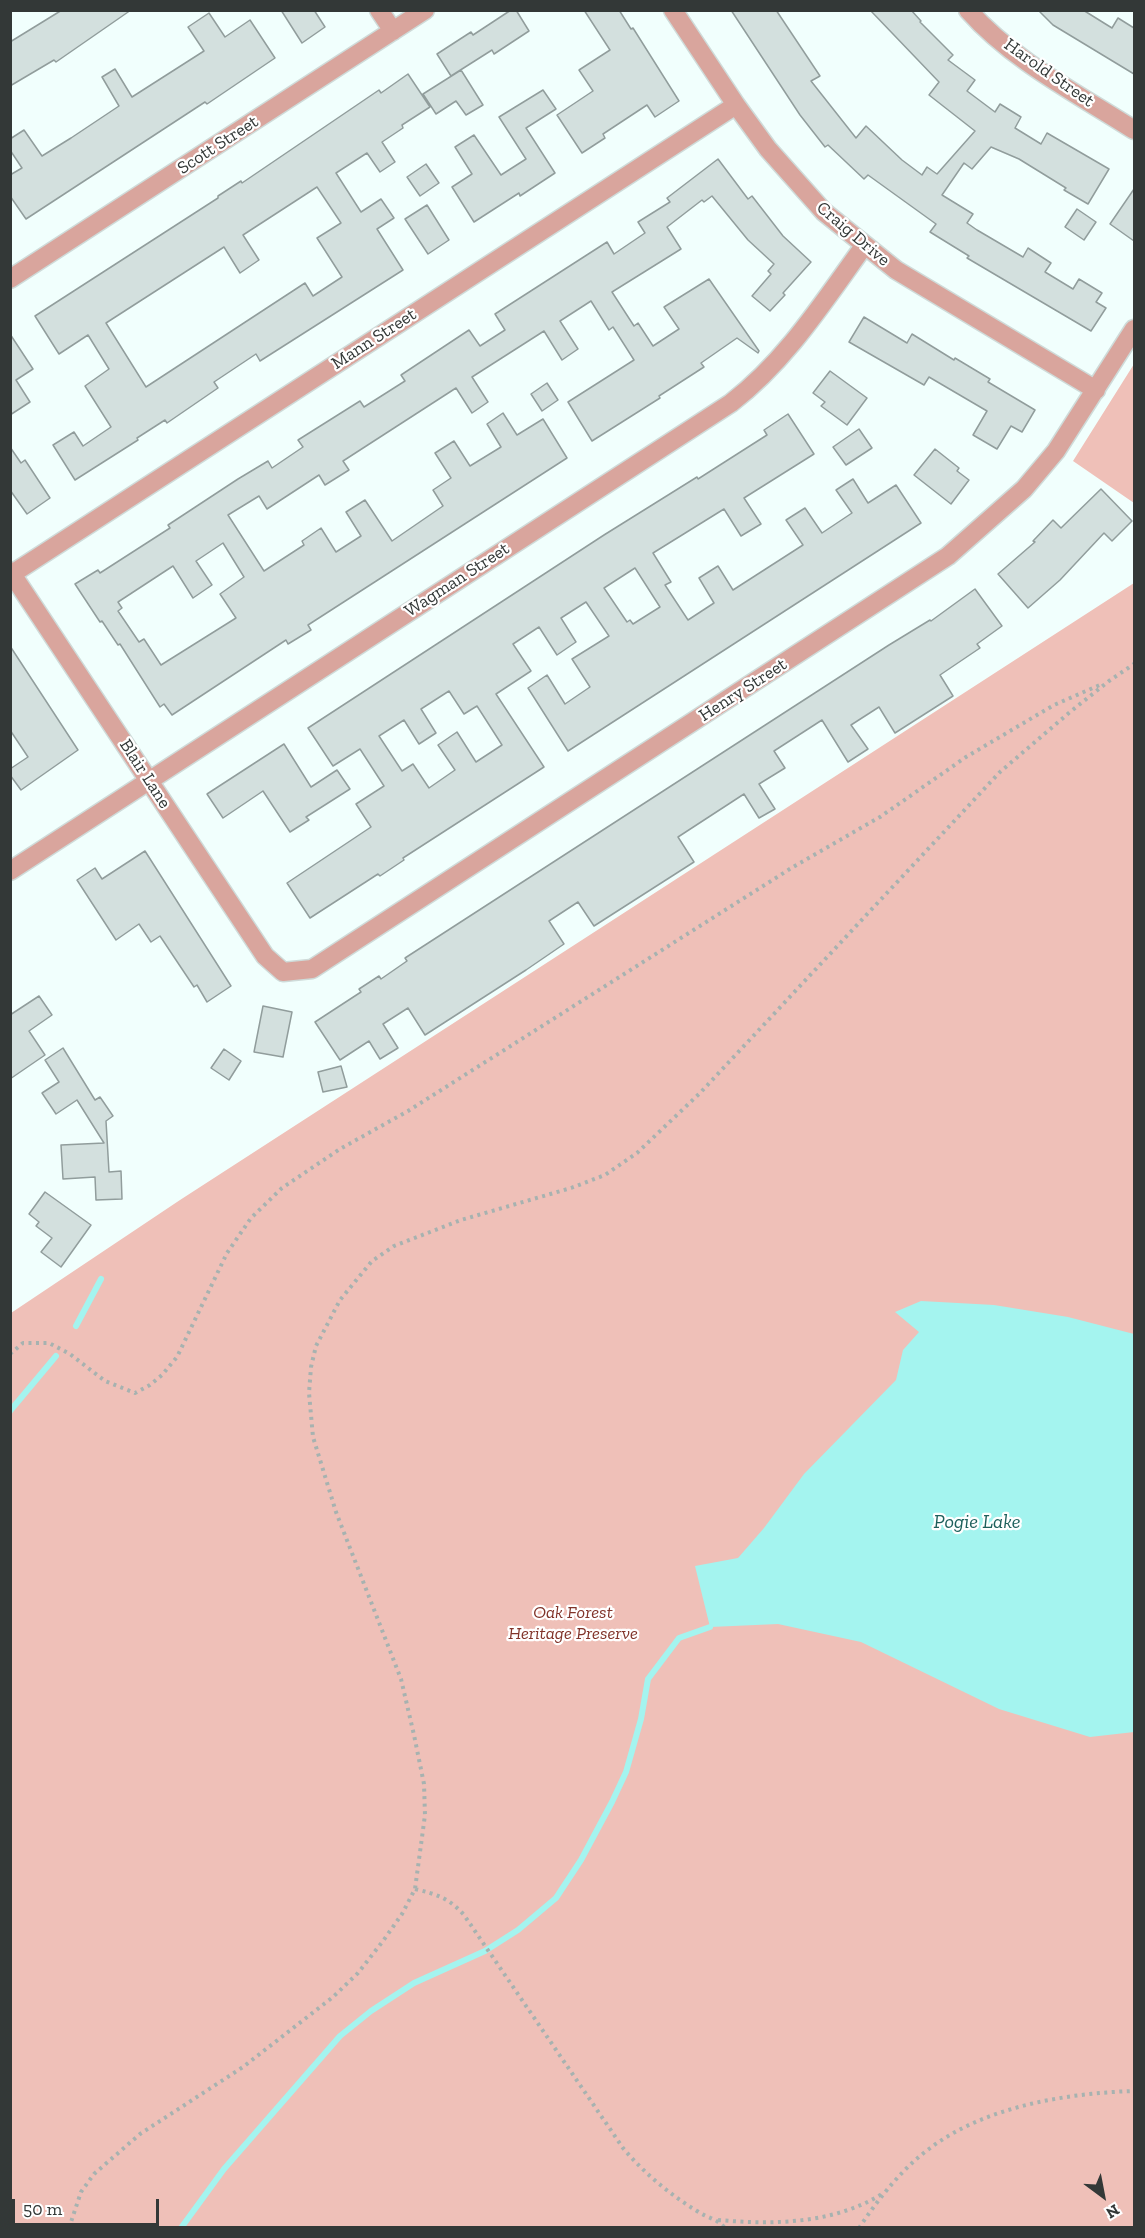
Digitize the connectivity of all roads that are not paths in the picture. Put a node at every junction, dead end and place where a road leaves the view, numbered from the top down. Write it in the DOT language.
graph roads {
  1 [pos="379,10"];
  2 [pos="425,10"];
  3 [pos="673,10"];
  4 [pos="969,10"];
  5 [pos="393,31"];
  6 [pos="736,105"];
  7 [pos="1134,130"];
  8 [pos="864,246"];
  9 [pos="10,279"];
  10 [pos="1134,328"];
  11 [pos="1095,390"];
  12 [pos="11,572"];
  13 [pos="149,780"];
  14 [pos="10,871"];
  15 [pos="284,972"];
  1 -- 5 [label="street"];
  2 -- 5 [label="street, Scott Street"];
  3 -- 6 [label="street, Craig Drive"];
  4 -- 7 [label="street, Harold Street"];
  5 -- 9 [label="street, Scott Street"];
  6 -- 8 [label="street, Craig Drive"];
  6 -- 12 [label="street, Mann Street"];
  8 -- 11 [label="street, Craig Drive"];
  8 -- 13 [label="street, Wagman Street"];
  10 -- 11 [label="street, Henry Street"];
  11 -- 15 [label="street, Henry Street"];
  12 -- 13 [label="street, Blair Lane"];
  13 -- 14 [label="street, Wagman Street"];
  13 -- 15 [label="street, Blair Lane"];
}
